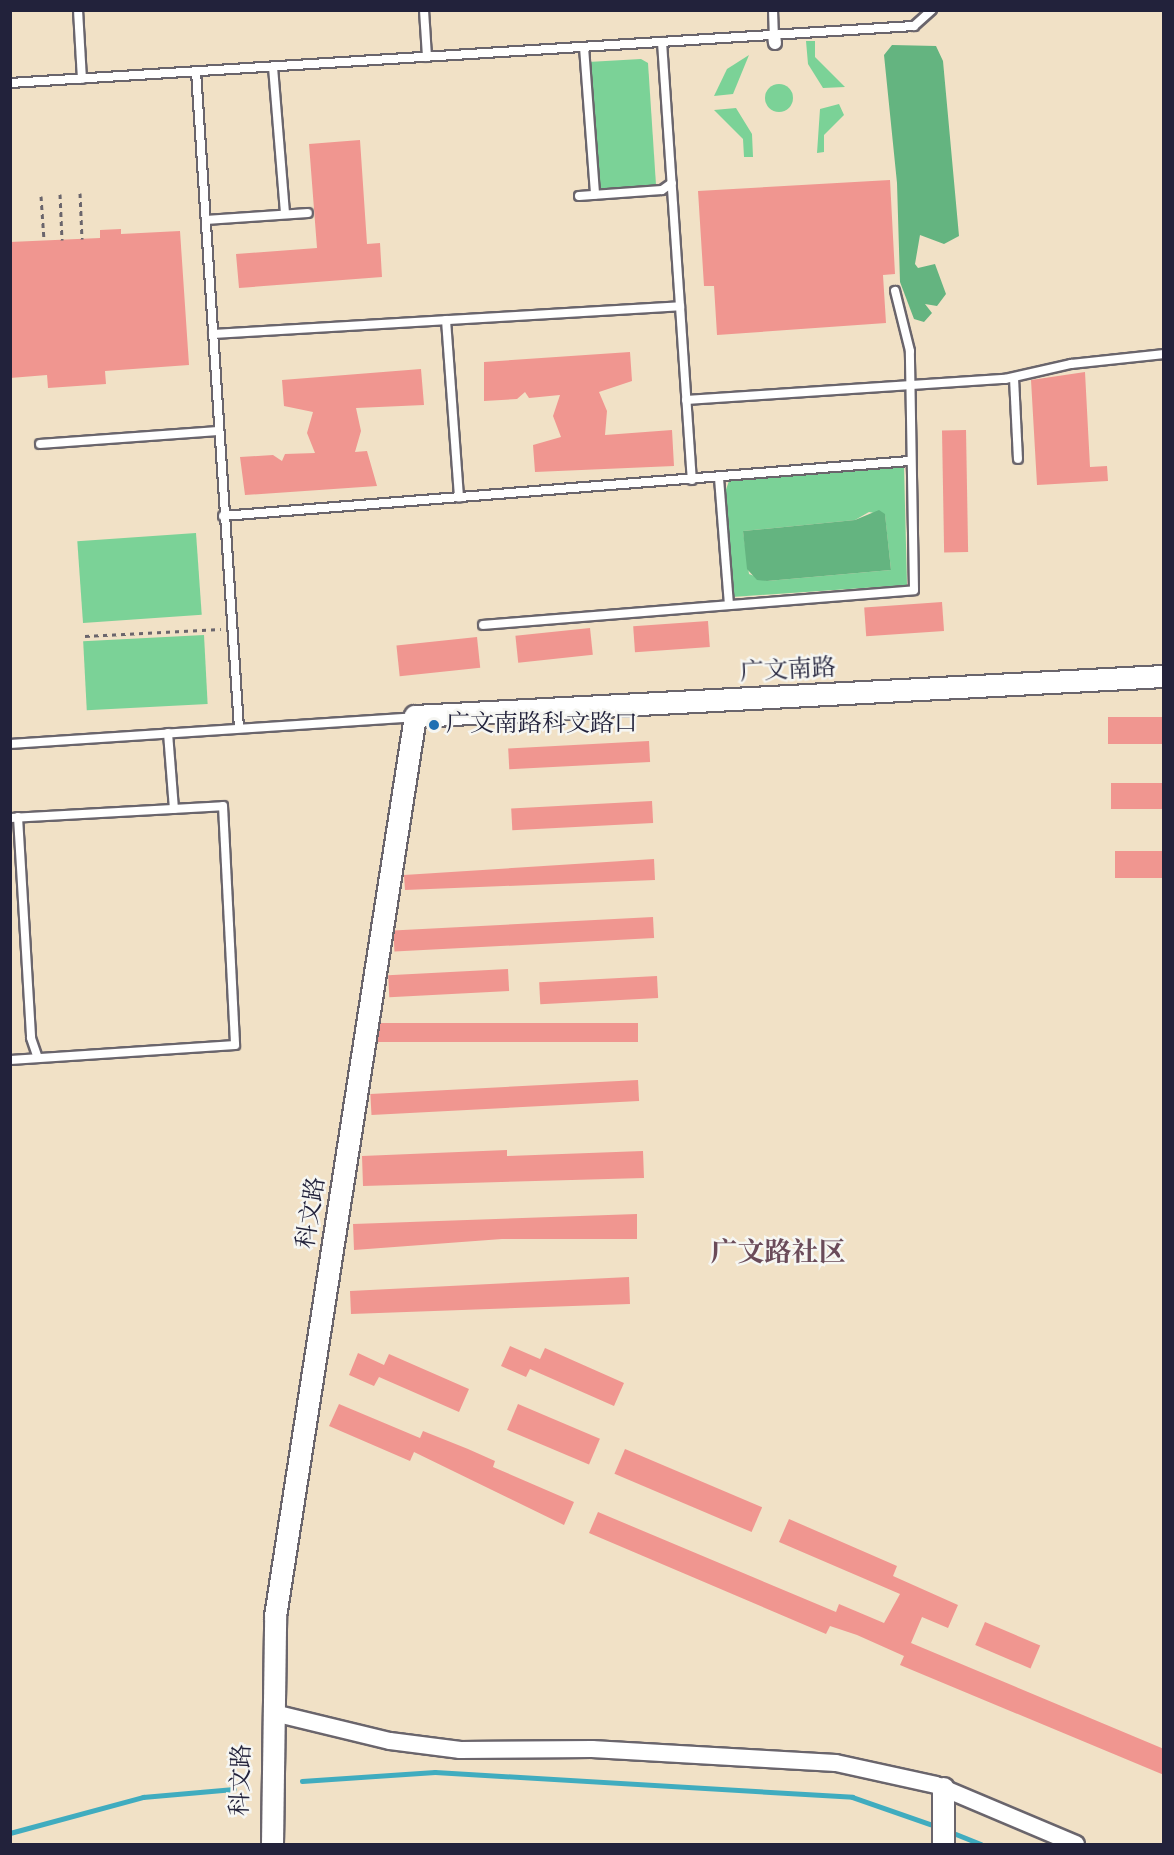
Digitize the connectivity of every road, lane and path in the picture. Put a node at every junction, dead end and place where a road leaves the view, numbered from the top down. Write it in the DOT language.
graph roads {
  1 [pos="78,10"];
  2 [pos="424,10"];
  3 [pos="773,10"];
  4 [pos="932,10"];
  5 [pos="775,39"];
  6 [pos="662,42"];
  7 [pos="584,47"];
  8 [pos="427,57"];
  9 [pos="273,67"];
  10 [pos="196,71"];
  11 [pos="82,79"];
  12 [pos="10,83"];
  13 [pos="672,183"];
  14 [pos="80,193"];
  15 [pos="60,194"];
  16 [pos="595,195"];
  17 [pos="41,196"];
  18 [pos="579,196"];
  19 [pos="308,213"];
  20 [pos="285,214"];
  21 [pos="206,220"];
  22 [pos="82,239"];
  23 [pos="44,240"];
  24 [pos="62,240"];
  25 [pos="895,291"];
  26 [pos="680,306"];
  27 [pos="446,320"];
  28 [pos="213,334"];
  29 [pos="1164,354"];
  30 [pos="1014,378"];
  31 [pos="907,385"];
  32 [pos="686,400"];
  33 [pos="218,431"];
  34 [pos="40,444"];
  35 [pos="1018,459"];
  36 [pos="910,461"];
  37 [pos="719,478"];
  38 [pos="692,480"];
  39 [pos="459,498"];
  40 [pos="223,516"];
  41 [pos="729,605"];
  42 [pos="483,625"];
  43 [pos="232,629"];
  44 [pos="85,636"];
  45 [pos="1164,676"];
  46 [pos="415,716"];
  47 [pos="240,728"];
  48 [pos="168,733"];
  49 [pos="10,744"];
  50 [pos="174,809"];
  51 [pos="14,817"];
  52 [pos="38,1058"];
  53 [pos="10,1060"];
  54 [pos="273,1716"];
  55 [pos="943,1788"];
  56 [pos="266,1845"];
  57 [pos="272,1845"];
  58 [pos="943,1845"];
  59 [pos="1076,1845"];
  1 -- 11 [label="lane"];
  2 -- 8 [label="lane"];
  3 -- 5 [label="lane"];
  4 -- 5 [label="lane"];
  5 -- 6 [label="lane"];
  6 -- 7 [label="lane"];
  6 -- 13 [label="lane"];
  7 -- 8 [label="lane"];
  7 -- 16 [label="lane"];
  8 -- 9 [label="lane"];
  9 -- 10 [label="lane"];
  9 -- 20 [label="lane"];
  10 -- 11 [label="lane"];
  10 -- 21 [label="lane"];
  11 -- 12 [label="lane"];
  13 -- 16 [label="lane"];
  13 -- 26 [label="lane"];
  14 -- 22 [label="path"];
  15 -- 24 [label="path"];
  16 -- 18 [label="lane"];
  17 -- 23 [label="path"];
  19 -- 20 [label="lane"];
  20 -- 21 [label="lane"];
  21 -- 28 [label="lane"];
  25 -- 31 [label="lane"];
  26 -- 27 [label="lane"];
  26 -- 32 [label="lane"];
  27 -- 28 [label="lane"];
  27 -- 39 [label="lane"];
  28 -- 33 [label="lane"];
  29 -- 30 [label="lane"];
  30 -- 31 [label="lane"];
  30 -- 35 [label="lane"];
  31 -- 32 [label="lane"];
  31 -- 36 [label="lane"];
  32 -- 38 [label="lane"];
  33 -- 34 [label="lane"];
  33 -- 40 [label="lane"];
  36 -- 37 [label="lane"];
  36 -- 41 [label="lane"];
  37 -- 38 [label="lane"];
  37 -- 41 [label="lane"];
  38 -- 39 [label="lane"];
  39 -- 40 [label="lane"];
  40 -- 43 [label="lane"];
  41 -- 42 [label="lane"];
  43 -- 44 [label="path"];
  43 -- 47 [label="lane"];
  45 -- 46 [label="street, 广文南路"];
  46 -- 47 [label="lane"];
  46 -- 54 [label="street, 科文路"];
  47 -- 48 [label="lane"];
  48 -- 49 [label="lane"];
  48 -- 50 [label="lane"];
  50 -- 51 [label="lane"];
  50 -- 52 [label="lane"];
  51 -- 52 [label="lane"];
  52 -- 53 [label="lane"];
  54 -- 55 [label="street"];
  54 -- 56 [label="street, 科文路"];
  54 -- 57 [label="street, 科文路"];
  55 -- 58 [label="street"];
  55 -- 59 [label="street"];
}
